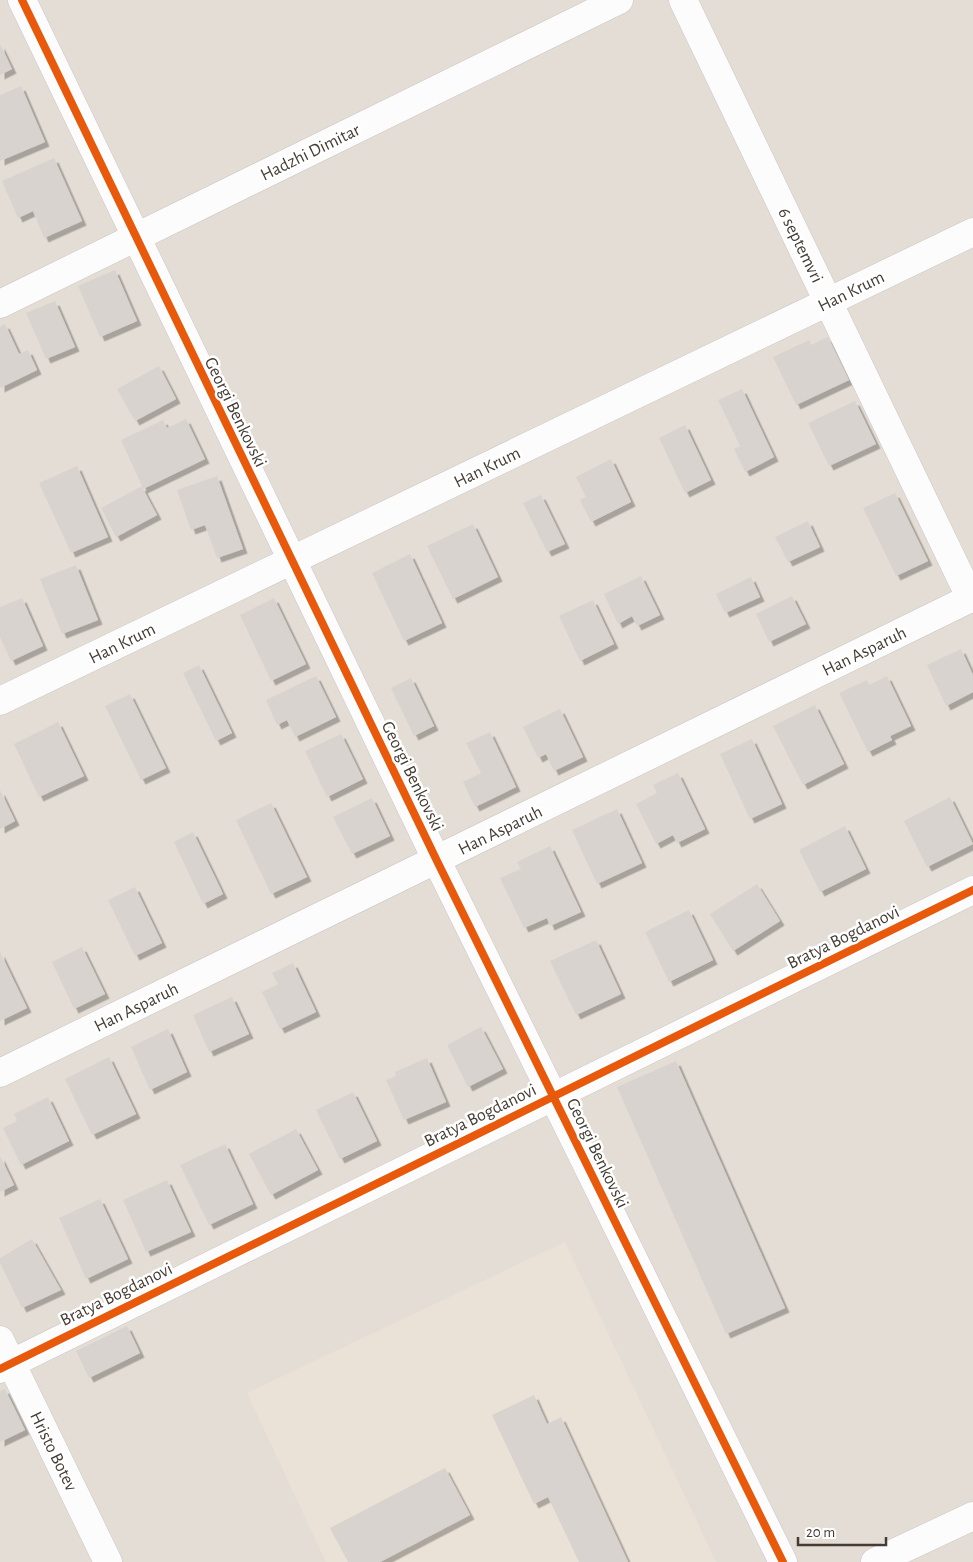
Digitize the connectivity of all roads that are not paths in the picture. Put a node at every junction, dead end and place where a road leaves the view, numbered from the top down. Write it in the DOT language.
graph roads {
  1 [pos="22,0"];
  2 [pos="619,0"];
  3 [pos="682,0"];
  4 [pos="973,232"];
  5 [pos="136,238"];
  6 [pos="828,302"];
  7 [pos="0,304"];
  8 [pos="292,562"];
  9 [pos="972,598"];
  10 [pos="0,701"];
  11 [pos="437,861"];
  12 [pos="973,890"];
  13 [pos="0,1073"];
  14 [pos="554,1095"];
  15 [pos="4,1357"];
  16 [pos="973,1516"];
  17 [pos="108,1562"];
  18 [pos="783,1562"];
  19 [pos="875,1562"];
  1 -- 5 [label="street, Georgi Benkovski"];
  2 -- 5 [label="street, Hadzhi Dimitar"];
  3 -- 6 [label="street, 6 septemvri"];
  4 -- 6 [label="street, Han Krum"];
  5 -- 7 [label="street, Hadzhi Dimitar"];
  5 -- 8 [label="street, Georgi Benkovski"];
  6 -- 8 [label="street, Han Krum"];
  6 -- 9 [label="street, 6 septemvri"];
  8 -- 10 [label="street, Han Krum"];
  8 -- 11 [label="street, Georgi Benkovski"];
  9 -- 11 [label="street, Han Asparuh"];
  11 -- 13 [label="street, Han Asparuh"];
  11 -- 14 [label="street, Georgi Benkovski"];
  12 -- 14 [label="street, Bratya Bogdanovi"];
  14 -- 15 [label="street, Bratya Bogdanovi"];
  14 -- 18 [label="street, Georgi Benkovski"];
  15 -- 17 [label="street, Hristo Botev"];
  16 -- 19 [label="street"];
}
